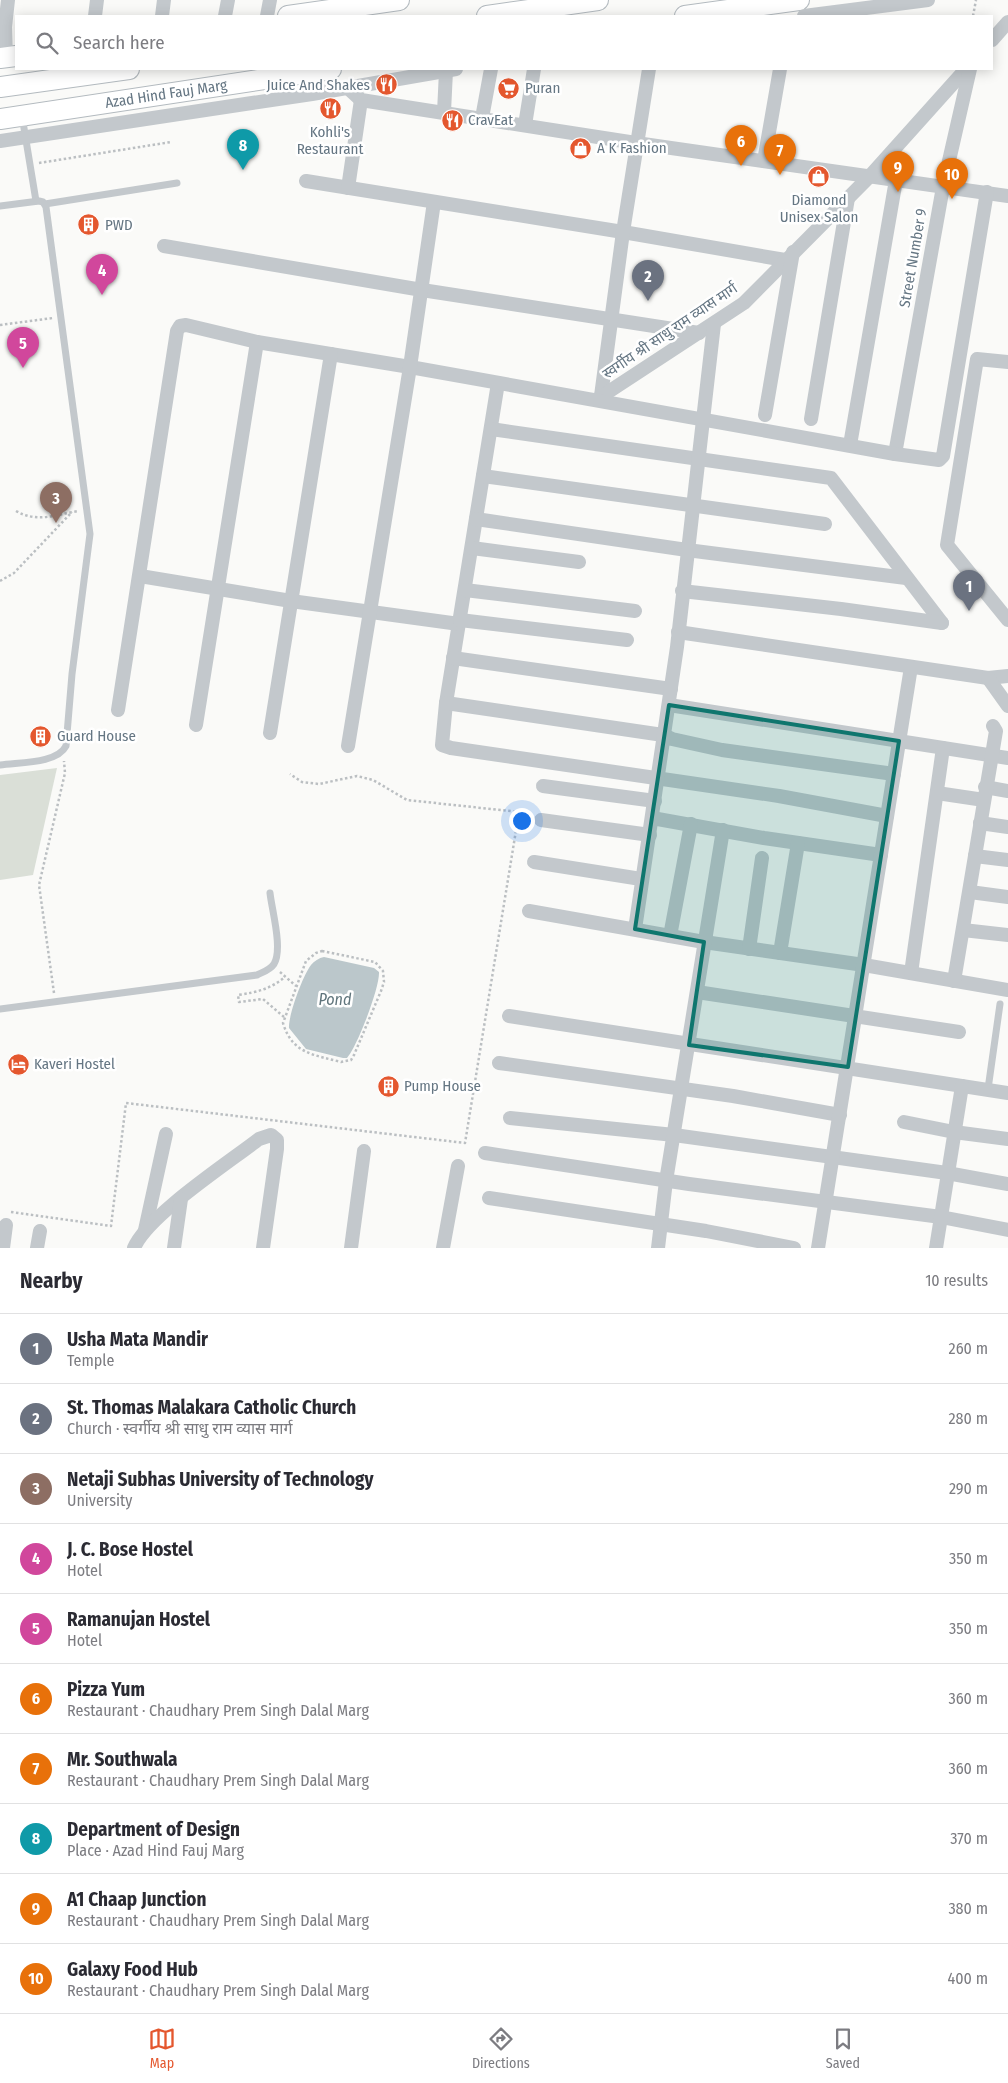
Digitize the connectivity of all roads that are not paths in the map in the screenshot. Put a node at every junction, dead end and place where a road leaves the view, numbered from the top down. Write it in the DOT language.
graph roads {
  1 [pos="8,0"];
  2 [pos="96,0"];
  3 [pos="164,0"];
  4 [pos="228,0"];
  5 [pos="270,0"];
  6 [pos="399,0"];
  7 [pos="598,0"];
  8 [pos="799,0"];
  9 [pos="928,0"];
  10 [pos="360,3"];
  11 [pos="316,6"];
  12 [pos="94,15"];
  13 [pos="162,15"];
  14 [pos="226,15"];
  15 [pos="267,15"];
  16 [pos="291,15"];
  17 [pos="494,15"];
  18 [pos="692,15"];
  19 [pos="812,15"];
  20 [pos="1008,22"];
  21 [pos="993,39"];
  22 [pos="7,57"];
  23 [pos="122,70"];
  24 [pos="324,70"];
  25 [pos="451,70"];
  26 [pos="491,70"];
  27 [pos="534,70"];
  28 [pos="649,70"];
  29 [pos="780,70"];
  30 [pos="967,70"];
  31 [pos="968,70"];
  32 [pos="0,88"];
  33 [pos="348,88"];
  34 [pos="360,100"];
  35 [pos="444,112"];
  36 [pos="22,116"];
  37 [pos="482,118"];
  38 [pos="0,119"];
  39 [pos="525,125"];
  40 [pos="27,137"];
  41 [pos="0,141"];
  42 [pos="636,143"];
  43 [pos="764,161"];
  44 [pos="870,176"];
  45 [pos="896,180"];
  46 [pos="306,181"];
  47 [pos="177,183"];
  48 [pos="943,187"];
  49 [pos="348,188"];
  50 [pos="987,192"];
  51 [pos="1008,196"];
  52 [pos="848,198"];
  53 [pos="36,201"];
  54 [pos="434,202"];
  55 [pos="45,204"];
  56 [pos="0,206"];
  57 [pos="623,232"];
  58 [pos="164,246"];
  59 [pos="789,256"];
  60 [pos="422,290"];
  61 [pos="611,320"];
  62 [pos="714,324"];
  63 [pos="699,333"];
  64 [pos="257,342"];
  65 [pos="331,354"];
  66 [pos="1008,362"];
  67 [pos="410,367"];
  68 [pos="498,383"];
  69 [pos="599,398"];
  70 [pos="765,415"];
  71 [pos="702,418"];
  72 [pos="811,419"];
  73 [pos="491,429"];
  74 [pos="850,445"];
  75 [pos="895,454"];
  76 [pos="697,460"];
  77 [pos="483,476"];
  78 [pos="692,504"];
  79 [pos="476,519"];
  80 [pos="825,524"];
  81 [pos="472,548"];
  82 [pos="687,550"];
  83 [pos="579,562"];
  84 [pos="140,576"];
  85 [pos="906,578"];
  86 [pos="218,588"];
  87 [pos="465,590"];
  88 [pos="682,591"];
  89 [pos="291,601"];
  90 [pos="371,611"];
  91 [pos="635,611"];
  92 [pos="1008,620"];
  93 [pos="459,622"];
  94 [pos="678,632"];
  95 [pos="627,640"];
  96 [pos="453,658"];
  97 [pos="911,667"];
  98 [pos="1008,676"];
  99 [pos="988,678"];
  100 [pos="671,689"];
  101 [pos="446,703"];
  102 [pos="669,705"];
  103 [pos="1008,706"];
  104 [pos="118,710"];
  105 [pos="196,725"];
  106 [pos="993,726"];
  107 [pos="270,733"];
  108 [pos="663,735"];
  109 [pos="899,741"];
  110 [pos="348,746"];
  111 [pos="943,748"];
  112 [pos="992,755"];
  113 [pos="1008,758"];
  114 [pos="0,765"];
  115 [pos="894,774"];
  116 [pos="657,778"];
  117 [pos="542,786"];
  118 [pos="1008,791"];
  119 [pos="937,793"];
  120 [pos="984,794"];
  121 [pos="655,802"];
  122 [pos="887,816"];
  123 [pos="652,818"];
  124 [pos="540,820"];
  125 [pos="980,823"];
  126 [pos="691,824"];
  127 [pos="1008,827"];
  128 [pos="724,830"];
  129 [pos="650,835"];
  130 [pos="798,843"];
  131 [pos="881,855"];
  132 [pos="975,856"];
  133 [pos="762,858"];
  134 [pos="1008,860"];
  135 [pos="534,862"];
  136 [pos="641,879"];
  137 [pos="970,892"];
  138 [pos="270,893"];
  139 [pos="1008,897"];
  140 [pos="529,911"];
  141 [pos="635,929"];
  142 [pos="963,930"];
  143 [pos="1008,935"];
  144 [pos="670,936"];
  145 [pos="704,942"];
  146 [pos="749,948"];
  147 [pos="780,953"];
  148 [pos="864,965"];
  149 [pos="911,973"];
  150 [pos="954,981"];
  151 [pos="1008,990"];
  152 [pos="697,992"];
  153 [pos="1000,1004"];
  154 [pos="0,1009"];
  155 [pos="509,1016"];
  156 [pos="856,1016"];
  157 [pos="959,1032"];
  158 [pos="689,1045"];
  159 [pos="499,1063"];
  160 [pos="848,1067"];
  161 [pos="962,1086"];
  162 [pos="988,1089"];
  163 [pos="681,1090"];
  164 [pos="1008,1092"];
  165 [pos="840,1115"];
  166 [pos="510,1118"];
  167 [pos="904,1122"];
  168 [pos="954,1132"];
  169 [pos="166,1134"];
  170 [pos="674,1135"];
  171 [pos="1008,1139"];
  172 [pos="364,1151"];
  173 [pos="485,1153"];
  174 [pos="833,1158"];
  175 [pos="458,1166"];
  176 [pos="947,1173"];
  177 [pos="666,1181"];
  178 [pos="1008,1184"];
  179 [pos="489,1198"];
  180 [pos="181,1199"];
  181 [pos="826,1202"];
  182 [pos="941,1217"];
  183 [pos="8,1219"];
  184 [pos="662,1225"];
  185 [pos="145,1230"];
  186 [pos="1008,1230"];
  187 [pos="40,1231"];
  188 [pos="3,1248"];
  189 [pos="37,1248"];
  190 [pos="134,1248"];
  191 [pos="174,1248"];
  192 [pos="263,1248"];
  193 [pos="351,1248"];
  194 [pos="443,1248"];
  195 [pos="658,1248"];
  196 [pos="794,1248"];
  197 [pos="818,1248"];
  198 [pos="936,1248"];
  1 -- 22 [label="street"];
  2 -- 12 [label="street"];
  3 -- 13 [label="street"];
  4 -- 14 [label="street"];
  5 -- 15 [label="street"];
  6 -- 10 [label="main road"];
  7 -- 17 [label="main road"];
  8 -- 18 [label="main road"];
  9 -- 19 [label="street"];
  10 -- 11 [label="main road"];
  11 -- 16 [label="main road"];
  20 -- 21 [label="street"];
  23 -- 32 [label="main road, Azad Hind Fauj Marg"];
  24 -- 36 [label="main road, Azad Hind Fauj Marg"];
  25 -- 33 [label="street"];
  25 -- 35 [label="street"];
  26 -- 37 [label="street"];
  27 -- 39 [label="street"];
  28 -- 42 [label="street"];
  29 -- 43 [label="street"];
  30 -- 44 [label="street, स्वर्गीय श्री साधु राम व्यास मार्ग"];
  31 -- 48 [label="street, Street Number 9"];
  33 -- 34 [label="street"];
  33 -- 40 [label="street"];
  34 -- 35 [label="street"];
  34 -- 49 [label="street"];
  35 -- 37 [label="street"];
  36 -- 38 [label="main road, Azad Hind Fauj Marg"];
  36 -- 40 [label="lane"];
  37 -- 39 [label="street"];
  39 -- 42 [label="street"];
  40 -- 41 [label="street"];
  40 -- 53 [label="lane"];
  42 -- 43 [label="street"];
  42 -- 57 [label="street"];
  43 -- 44 [label="street"];
  44 -- 45 [label="street"];
  44 -- 52 [label="street, स्वर्गीय श्री साधु राम व्यास मार्ग"];
  45 -- 48 [label="street"];
  45 -- 74 [label="street"];
  46 -- 49 [label="street"];
  47 -- 55 [label="lane"];
  48 -- 50 [label="street"];
  48 -- 75 [label="street, Street Number 9"];
  49 -- 54 [label="street"];
  50 -- 51 [label="street"];
  50 -- 75 [label="street"];
  52 -- 59 [label="street, स्वर्गीय श्री साधु राम व्यास मार्ग"];
  52 -- 72 [label="street"];
  53 -- 55 [label="lane"];
  53 -- 56 [label="lane"];
  54 -- 57 [label="street"];
  54 -- 60 [label="street"];
  55 -- 114 [label="lane"];
  57 -- 59 [label="street"];
  57 -- 61 [label="street"];
  58 -- 60 [label="street"];
  59 -- 62 [label="street, स्वर्गीय श्री साधु राम व्यास मार्ग"];
  59 -- 70 [label="street"];
  60 -- 61 [label="street"];
  60 -- 67 [label="street"];
  61 -- 63 [label="street"];
  61 -- 69 [label="street"];
  62 -- 63 [label="street, स्वर्गीय श्री साधु राम व्यास मार्ग"];
  62 -- 71 [label="street"];
  63 -- 69 [label="street, स्वर्गीय श्री साधु राम व्यास मार्ग"];
  64 -- 65 [label="street"];
  64 -- 84 [label="street"];
  64 -- 86 [label="street"];
  65 -- 67 [label="street"];
  65 -- 89 [label="street"];
  66 -- 92 [label="street"];
  67 -- 68 [label="street"];
  67 -- 90 [label="street"];
  68 -- 69 [label="street"];
  68 -- 73 [label="street"];
  69 -- 71 [label="street"];
  71 -- 74 [label="street"];
  71 -- 76 [label="street"];
  73 -- 76 [label="street"];
  73 -- 77 [label="street"];
  74 -- 75 [label="street"];
  76 -- 78 [label="street"];
  76 -- 85 [label="street"];
  77 -- 78 [label="street"];
  77 -- 79 [label="street"];
  78 -- 80 [label="street"];
  78 -- 82 [label="street"];
  79 -- 81 [label="street"];
  79 -- 82 [label="street"];
  81 -- 83 [label="street"];
  81 -- 87 [label="street"];
  82 -- 85 [label="street"];
  82 -- 88 [label="street"];
  84 -- 86 [label="street"];
  84 -- 104 [label="street"];
  85 -- 88 [label="street"];
  86 -- 89 [label="street"];
  86 -- 105 [label="street"];
  87 -- 91 [label="street"];
  87 -- 93 [label="street"];
  88 -- 94 [label="street"];
  89 -- 90 [label="street"];
  89 -- 107 [label="street"];
  90 -- 93 [label="street"];
  90 -- 110 [label="street"];
  93 -- 95 [label="street"];
  93 -- 96 [label="street"];
  94 -- 97 [label="street"];
  94 -- 100 [label="street"];
  96 -- 100 [label="street"];
  96 -- 101 [label="street"];
  97 -- 99 [label="street"];
  97 -- 109 [label="street"];
  98 -- 99 [label="street"];
  99 -- 103 [label="street"];
  100 -- 102 [label="street"];
  101 -- 108 [label="street"];
  101 -- 116 [label="street"];
  102 -- 108 [label="street"];
  102 -- 109 [label="street"];
  106 -- 112 [label="street"];
  108 -- 115 [label="street"];
  108 -- 116 [label="street"];
  109 -- 111 [label="street"];
  109 -- 115 [label="street"];
  111 -- 112 [label="street"];
  111 -- 119 [label="street"];
  112 -- 113 [label="street"];
  112 -- 120 [label="street"];
  115 -- 122 [label="street"];
  116 -- 121 [label="street"];
  116 -- 122 [label="street"];
  117 -- 121 [label="street"];
  118 -- 120 [label="street"];
  119 -- 120 [label="street"];
  119 -- 149 [label="street"];
  120 -- 125 [label="street"];
  121 -- 123 [label="street"];
  122 -- 131 [label="street"];
  123 -- 126 [label="street"];
  123 -- 129 [label="street"];
  124 -- 129 [label="street"];
  125 -- 127 [label="street"];
  125 -- 132 [label="street"];
  126 -- 128 [label="street"];
  126 -- 144 [label="street"];
  128 -- 130 [label="street"];
  128 -- 145 [label="street"];
  129 -- 136 [label="street"];
  130 -- 131 [label="street"];
  130 -- 147 [label="street"];
  131 -- 148 [label="street"];
  132 -- 134 [label="street"];
  132 -- 137 [label="street"];
  133 -- 146 [label="street"];
  135 -- 136 [label="street"];
  136 -- 141 [label="street"];
  137 -- 139 [label="street"];
  137 -- 142 [label="street"];
  138 -- 154 [label="lane"];
  140 -- 141 [label="street"];
  141 -- 144 [label="street"];
  142 -- 143 [label="street"];
  142 -- 150 [label="street"];
  144 -- 145 [label="street"];
  145 -- 146 [label="street"];
  145 -- 152 [label="street"];
  146 -- 147 [label="street"];
  147 -- 148 [label="street"];
  148 -- 149 [label="street"];
  148 -- 156 [label="street"];
  149 -- 150 [label="street"];
  150 -- 151 [label="street"];
  152 -- 156 [label="street"];
  152 -- 158 [label="street"];
  153 -- 162 [label="lane"];
  155 -- 158 [label="street"];
  156 -- 157 [label="street"];
  156 -- 160 [label="street"];
  158 -- 160 [label="street"];
  158 -- 163 [label="street"];
  159 -- 163 [label="street"];
  160 -- 161 [label="street"];
  160 -- 165 [label="street"];
  161 -- 162 [label="street"];
  161 -- 168 [label="street"];
  162 -- 164 [label="street"];
  163 -- 165 [label="street"];
  163 -- 170 [label="street"];
  165 -- 174 [label="street"];
  166 -- 170 [label="street"];
  167 -- 168 [label="street"];
  168 -- 171 [label="street"];
  168 -- 176 [label="street"];
  169 -- 185 [label="street"];
  170 -- 174 [label="street"];
  170 -- 177 [label="street"];
  172 -- 193 [label="street"];
  173 -- 177 [label="street"];
  174 -- 176 [label="street"];
  174 -- 181 [label="street"];
  175 -- 194 [label="street"];
  176 -- 178 [label="street"];
  176 -- 182 [label="street"];
  177 -- 181 [label="street"];
  177 -- 184 [label="street"];
  179 -- 184 [label="street"];
  180 -- 185 [label="street"];
  180 -- 191 [label="street"];
  180 -- 192 [label="street"];
  181 -- 182 [label="street"];
  181 -- 197 [label="street"];
  182 -- 186 [label="street"];
  182 -- 198 [label="street"];
  183 -- 188 [label="street"];
  184 -- 195 [label="street"];
  184 -- 196 [label="street"];
  185 -- 190 [label="street"];
  187 -- 189 [label="street"];
}
